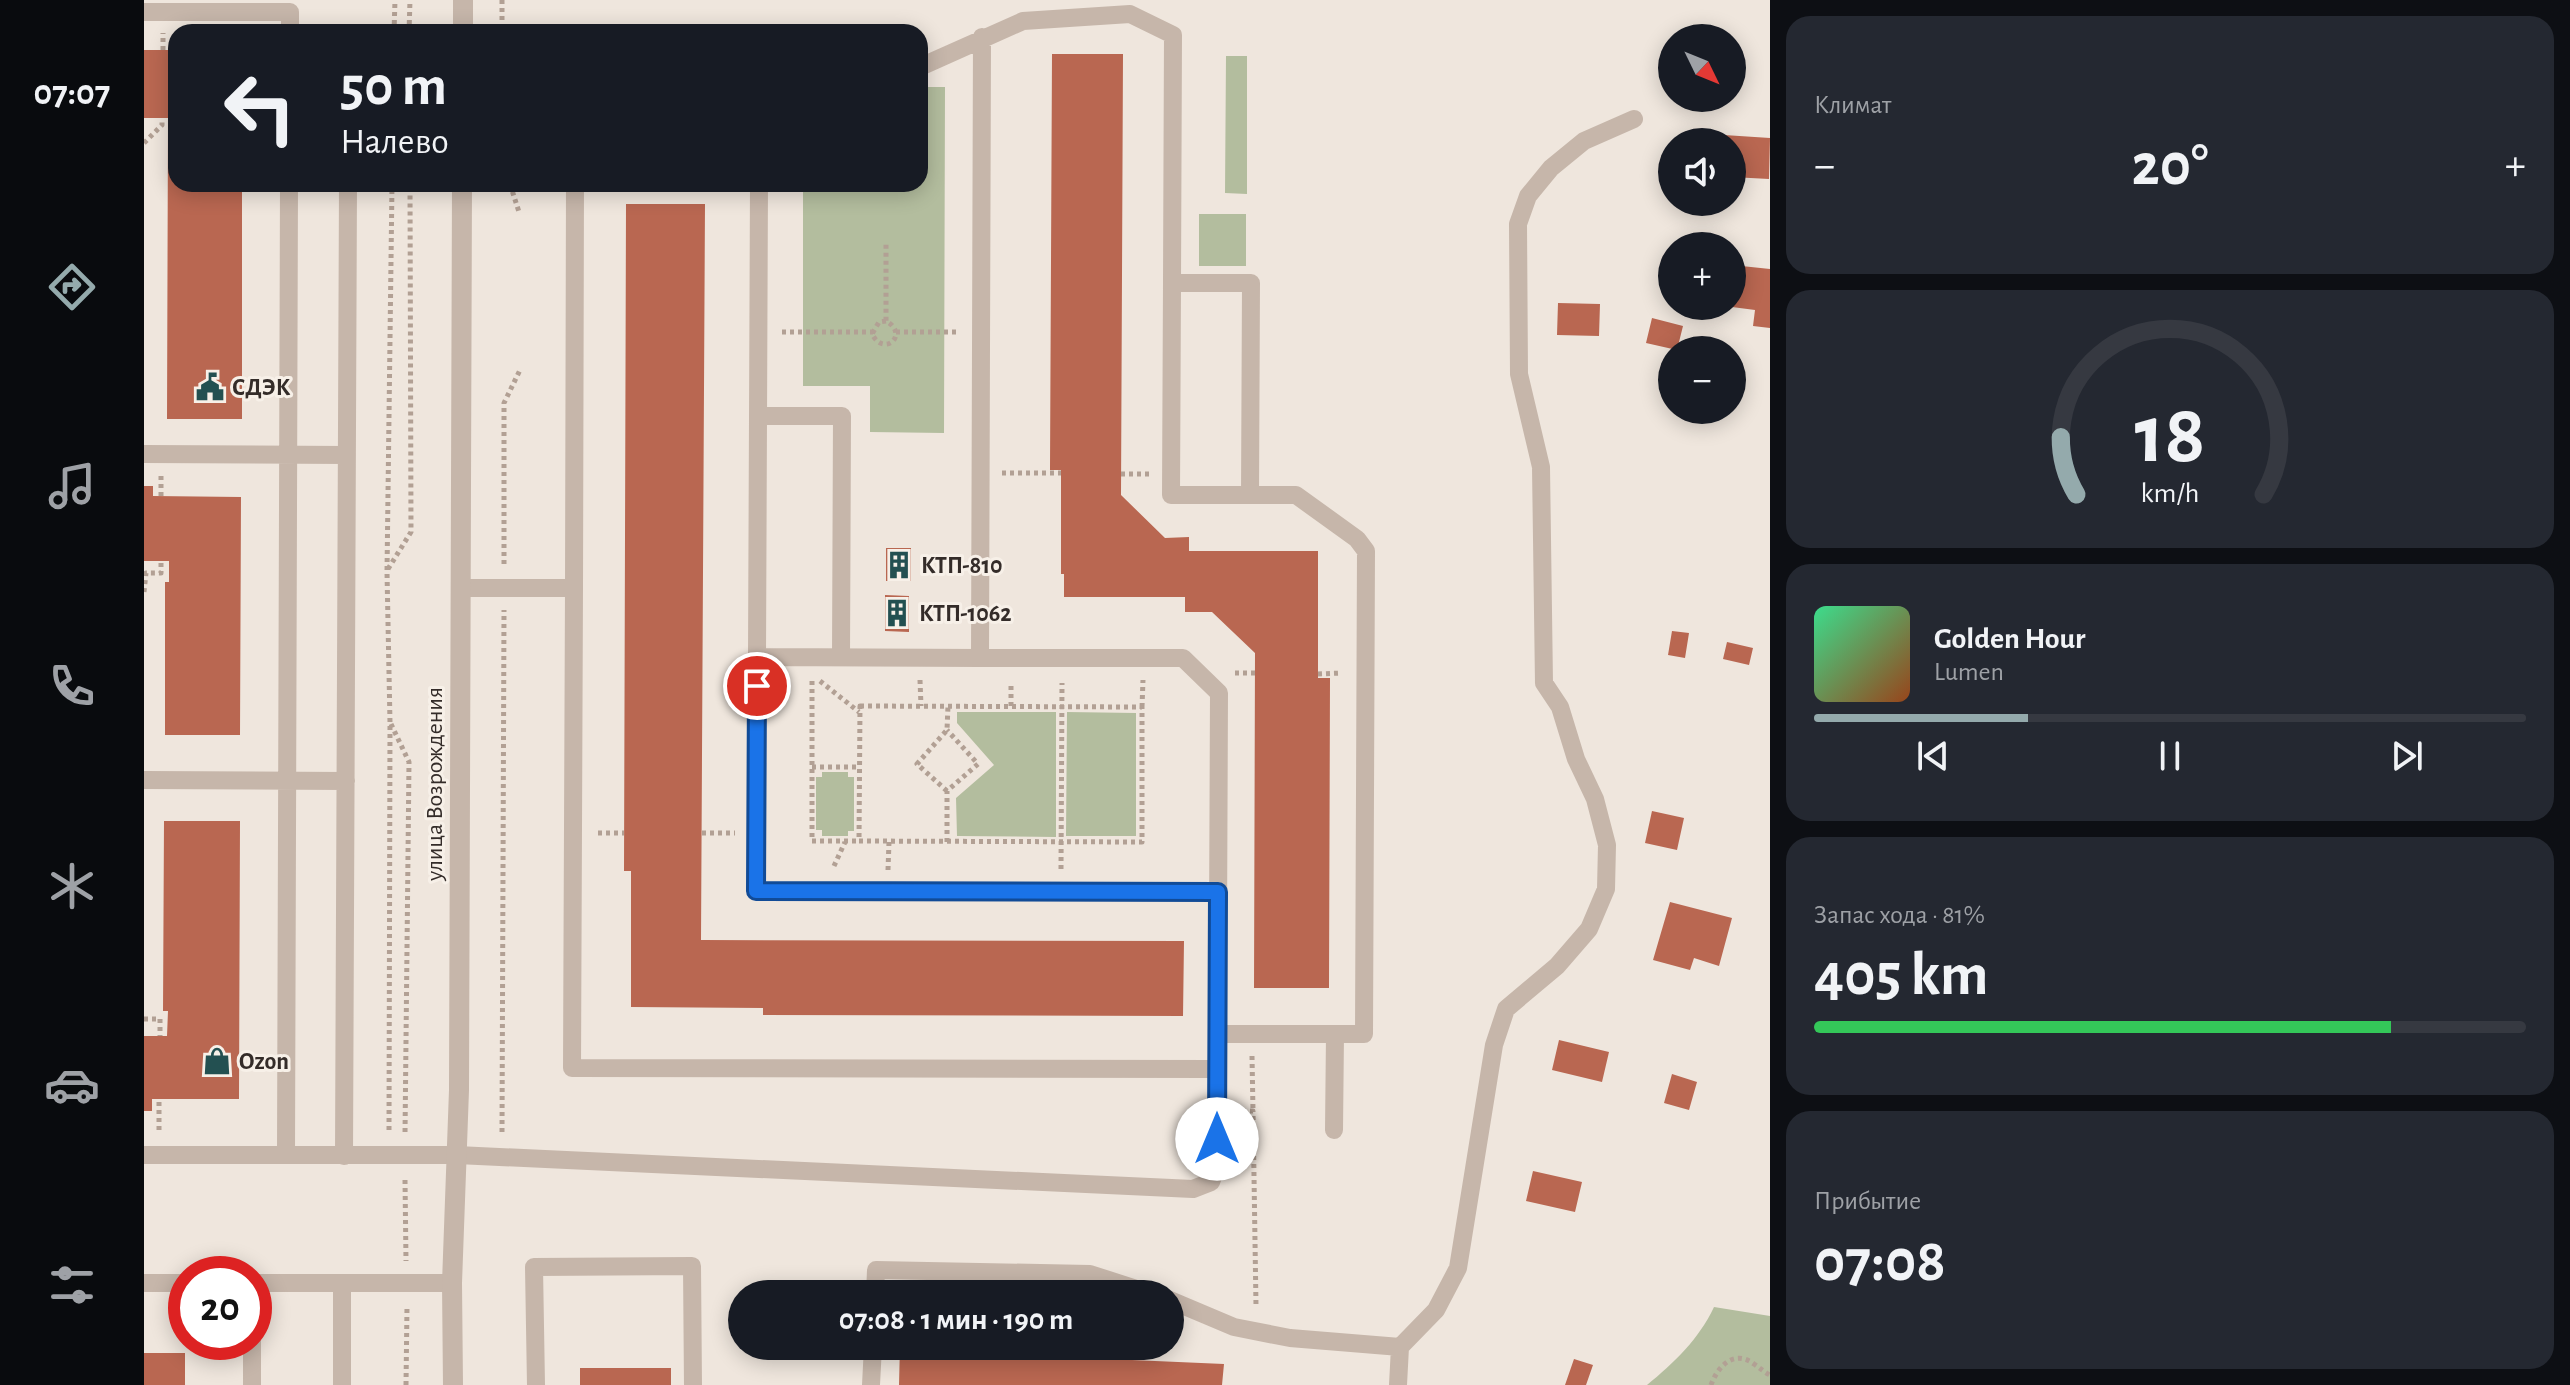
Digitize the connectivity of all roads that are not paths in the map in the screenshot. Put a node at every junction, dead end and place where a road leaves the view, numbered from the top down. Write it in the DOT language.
graph roads {
  1 [pos="463,0"];
  2 [pos="144,12"];
  3 [pos="290,24"];
  4 [pos="463,24"];
  5 [pos="982,37"];
  6 [pos="928,63"];
  7 [pos="1634,119"];
  8 [pos="289,192"];
  9 [pos="348,192"];
  10 [pos="462,192"];
  11 [pos="575,192"];
  12 [pos="759,192"];
  13 [pos="1172,283"];
  14 [pos="758,416"];
  15 [pos="144,454"];
  16 [pos="289,455"];
  17 [pos="347,455"];
  18 [pos="1250,495"];
  19 [pos="461,588"];
  20 [pos="574,588"];
  21 [pos="757,657"];
  22 [pos="841,657"];
  23 [pos="980,658"];
  24 [pos="144,780"];
  25 [pos="287,780"];
  26 [pos="346,781"];
  27 [pos="1218,892"];
  28 [pos="1217,1034"];
  29 [pos="1335,1034"];
  30 [pos="1217,1069"];
  31 [pos="1334,1130"];
  32 [pos="144,1155"];
  33 [pos="286,1155"];
  34 [pos="457,1155"];
  35 [pos="344,1156"];
  36 [pos="876,1280"];
  37 [pos="1109,1280"];
  38 [pos="144,1283"];
  39 [pos="168,1283"];
  40 [pos="272,1283"];
  41 [pos="342,1283"];
  42 [pos="452,1283"];
  43 [pos="1184,1306"];
  44 [pos="1400,1347"];
  45 [pos="252,1360"];
  46 [pos="872,1360"];
  47 [pos="252,1385"];
  48 [pos="342,1385"];
  49 [pos="453,1385"];
  50 [pos="536,1385"];
  51 [pos="693,1385"];
  52 [pos="871,1385"];
  53 [pos="1398,1385"];
  1 -- 4 [label="street"];
  2 -- 3 [label="lane"];
  5 -- 6 [label="lane"];
  5 -- 13 [label="lane"];
  5 -- 23 [label="lane"];
  7 -- 44 [label="lane"];
  8 -- 16 [label="lane"];
  9 -- 17 [label="lane"];
  10 -- 19 [label="street, улица Возрождения"];
  11 -- 20 [label="lane"];
  12 -- 14 [label="lane"];
  13 -- 18 [label="lane"];
  13 -- 18 [label="lane"];
  14 -- 21 [label="lane"];
  14 -- 22 [label="lane"];
  15 -- 16 [label="lane"];
  16 -- 17 [label="lane"];
  16 -- 25 [label="lane"];
  17 -- 26 [label="lane"];
  18 -- 29 [label="lane"];
  19 -- 20 [label="lane"];
  19 -- 34 [label="street, улица Возрождения"];
  20 -- 30 [label="lane"];
  21 -- 22 [label="lane"];
  21 -- 27 [label="lane"];
  22 -- 23 [label="lane"];
  23 -- 27 [label="lane"];
  24 -- 25 [label="lane"];
  25 -- 26 [label="lane"];
  25 -- 33 [label="lane"];
  26 -- 35 [label="lane"];
  27 -- 28 [label="lane"];
  28 -- 29 [label="lane"];
  28 -- 30 [label="lane"];
  29 -- 31 [label="lane"];
  30 -- 34 [label="lane"];
  32 -- 33 [label="lane"];
  33 -- 35 [label="lane"];
  34 -- 35 [label="lane"];
  34 -- 42 [label="street, улица Возрождения"];
  36 -- 37 [label="lane"];
  38 -- 39 [label="lane"];
  40 -- 41 [label="lane"];
  41 -- 42 [label="lane"];
  41 -- 48 [label="lane"];
  42 -- 49 [label="street, улица Возрождения"];
  43 -- 44 [label="lane"];
  44 -- 53 [label="lane"];
  45 -- 47 [label="lane"];
  46 -- 52 [label="lane"];
  50 -- 51 [label="lane"];
}
